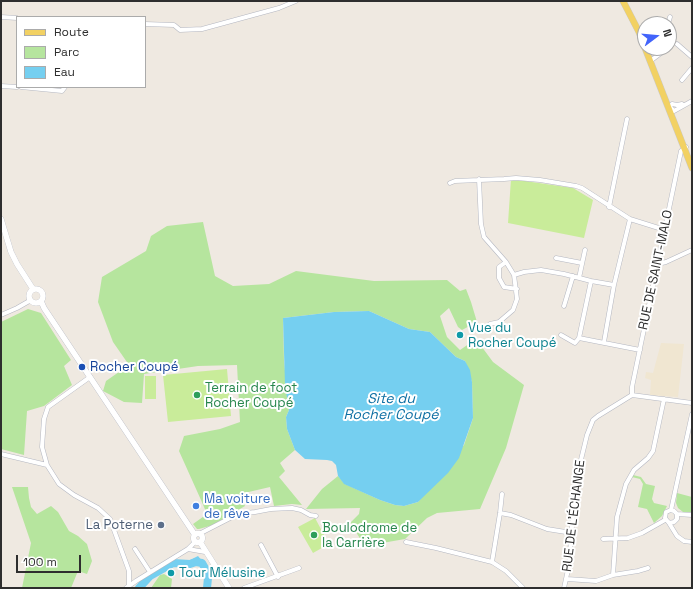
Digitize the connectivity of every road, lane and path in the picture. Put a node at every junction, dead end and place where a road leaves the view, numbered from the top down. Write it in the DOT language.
graph roads {
  1 [pos="296,1"];
  2 [pos="623,1"];
  3 [pos="628,1"];
  4 [pos="1,18"];
  5 [pos="16,18"];
  6 [pos="637,21"];
  7 [pos="146,24"];
  8 [pos="637,31"];
  9 [pos="677,44"];
  10 [pos="648,56"];
  11 [pos="652,56"];
  12 [pos="657,56"];
  13 [pos="692,57"];
  14 [pos="653,59"];
  15 [pos="692,68"];
  16 [pos="682,80"];
  17 [pos="1,86"];
  18 [pos="16,87"];
  19 [pos="35,88"];
  20 [pos="64,88"];
  21 [pos="692,101"];
  22 [pos="669,103"];
  23 [pos="687,103"];
  24 [pos="674,111"];
  25 [pos="627,119"];
  26 [pos="685,147"];
  27 [pos="692,161"];
  28 [pos="692,168"];
  29 [pos="479,179"];
  30 [pos="450,183"];
  31 [pos="609,207"];
  32 [pos="1,218"];
  33 [pos="630,219"];
  34 [pos="665,230"];
  35 [pos="585,250"];
  36 [pos="692,250"];
  37 [pos="556,258"];
  38 [pos="506,262"];
  39 [pos="582,263"];
  40 [pos="658,264"];
  41 [pos="514,275"];
  42 [pos="572,276"];
  43 [pos="579,278"];
  44 [pos="591,281"];
  45 [pos="614,285"];
  46 [pos="33,289"];
  47 [pos="517,289"];
  48 [pos="31,300"];
  49 [pos="42,300"];
  50 [pos="564,306"];
  51 [pos="1,314"];
  52 [pos="490,324"];
  53 [pos="561,335"];
  54 [pos="579,338"];
  55 [pos="604,342"];
  56 [pos="640,350"];
  57 [pos="90,377"];
  58 [pos="632,395"];
  59 [pos="664,399"];
  60 [pos="692,403"];
  61 [pos="692,414"];
  62 [pos="1,454"];
  63 [pos="47,465"];
  64 [pos="502,494"];
  65 [pos="670,510"];
  66 [pos="500,513"];
  67 [pos="677,514"];
  68 [pos="692,515"];
  69 [pos="316,516"];
  70 [pos="667,521"];
  71 [pos="572,533"];
  72 [pos="197,534"];
  73 [pos="603,539"];
  74 [pos="615,539"];
  75 [pos="197,542"];
  76 [pos="406,542"];
  77 [pos="692,542"];
  78 [pos="261,544"];
  79 [pos="135,548"];
  80 [pos="188,548"];
  81 [pos="205,552"];
  82 [pos="492,562"];
  83 [pos="299,568"];
  84 [pos="648,568"];
  85 [pos="150,572"];
  86 [pos="614,575"];
  87 [pos="278,577"];
  88 [pos="567,579"];
  89 [pos="128,587"];
  90 [pos="229,588"];
  91 [pos="244,588"];
  92 [pos="523,588"];
  93 [pos="564,588"];
  1 -- 7 [label="street"];
  2 -- 8 [label="main road"];
  3 -- 6 [label="main road"];
  4 -- 5 [label="street"];
  9 -- 13 [label="street"];
  10 -- 22 [label="main road"];
  11 -- 14 [label="main road"];
  12 -- 14 [label="street"];
  14 -- 22 [label="main road"];
  15 -- 16 [label="street"];
  17 -- 18 [label="street"];
  19 -- 20 [label="street"];
  21 -- 23 [label="street"];
  22 -- 23 [label="street"];
  22 -- 24 [label="main road"];
  22 -- 26 [label="main road"];
  23 -- 24 [label="street"];
  24 -- 26 [label="main road"];
  25 -- 31 [label="street"];
  26 -- 27 [label="main road"];
  26 -- 28 [label="main road"];
  26 -- 34 [label="street, RUE DE SAINT-MALO"];
  29 -- 30 [label="street"];
  29 -- 31 [label="street"];
  29 -- 38 [label="street"];
  31 -- 33 [label="street"];
  32 -- 46 [label="main road"];
  33 -- 34 [label="street"];
  33 -- 45 [label="street"];
  34 -- 40 [label="street, RUE DE SAINT-MALO"];
  35 -- 39 [label="street"];
  36 -- 40 [label="street"];
  37 -- 39 [label="street"];
  38 -- 41 [label="street"];
  38 -- 47 [label="street"];
  39 -- 43 [label="street"];
  40 -- 56 [label="street, RUE DE SAINT-MALO"];
  41 -- 42 [label="street"];
  41 -- 47 [label="street"];
  42 -- 43 [label="street"];
  42 -- 50 [label="street"];
  43 -- 44 [label="street"];
  44 -- 45 [label="street"];
  44 -- 54 [label="street"];
  45 -- 55 [label="street"];
  46 -- 48 [label="main road"];
  46 -- 49 [label="main road"];
  47 -- 52 [label="street"];
  48 -- 49 [label="main road"];
  48 -- 51 [label="street"];
  49 -- 57 [label="main road"];
  53 -- 54 [label="street"];
  54 -- 55 [label="street"];
  55 -- 56 [label="street"];
  56 -- 58 [label="street, RUE DE SAINT-MALO"];
  57 -- 63 [label="street"];
  57 -- 72 [label="main road"];
  58 -- 59 [label="street"];
  58 -- 71 [label="street, RUE DE L'ÉCHANGE"];
  59 -- 60 [label="street"];
  59 -- 74 [label="street"];
  61 -- 65 [label="street"];
  62 -- 63 [label="street"];
  63 -- 89 [label="street"];
  64 -- 66 [label="street"];
  65 -- 67 [label="street"];
  65 -- 70 [label="street"];
  66 -- 71 [label="street"];
  66 -- 82 [label="street"];
  67 -- 68 [label="street"];
  67 -- 70 [label="street"];
  69 -- 72 [label="street"];
  70 -- 74 [label="street"];
  70 -- 77 [label="street"];
  71 -- 88 [label="street, RUE DE L'ÉCHANGE"];
  72 -- 75 [label="main road"];
  73 -- 74 [label="street"];
  74 -- 86 [label="street"];
  75 -- 80 [label="street"];
  75 -- 81 [label="main road"];
  76 -- 82 [label="street"];
  78 -- 87 [label="street"];
  79 -- 85 [label="street"];
  80 -- 81 [label="street"];
  80 -- 85 [label="street"];
  81 -- 90 [label="main road"];
  82 -- 92 [label="street"];
  83 -- 87 [label="street"];
  84 -- 86 [label="street"];
  85 -- 89 [label="street"];
  86 -- 88 [label="street"];
  87 -- 91 [label="street"];
  88 -- 93 [label="street, RUE DE L'ÉCHANGE"];
}
